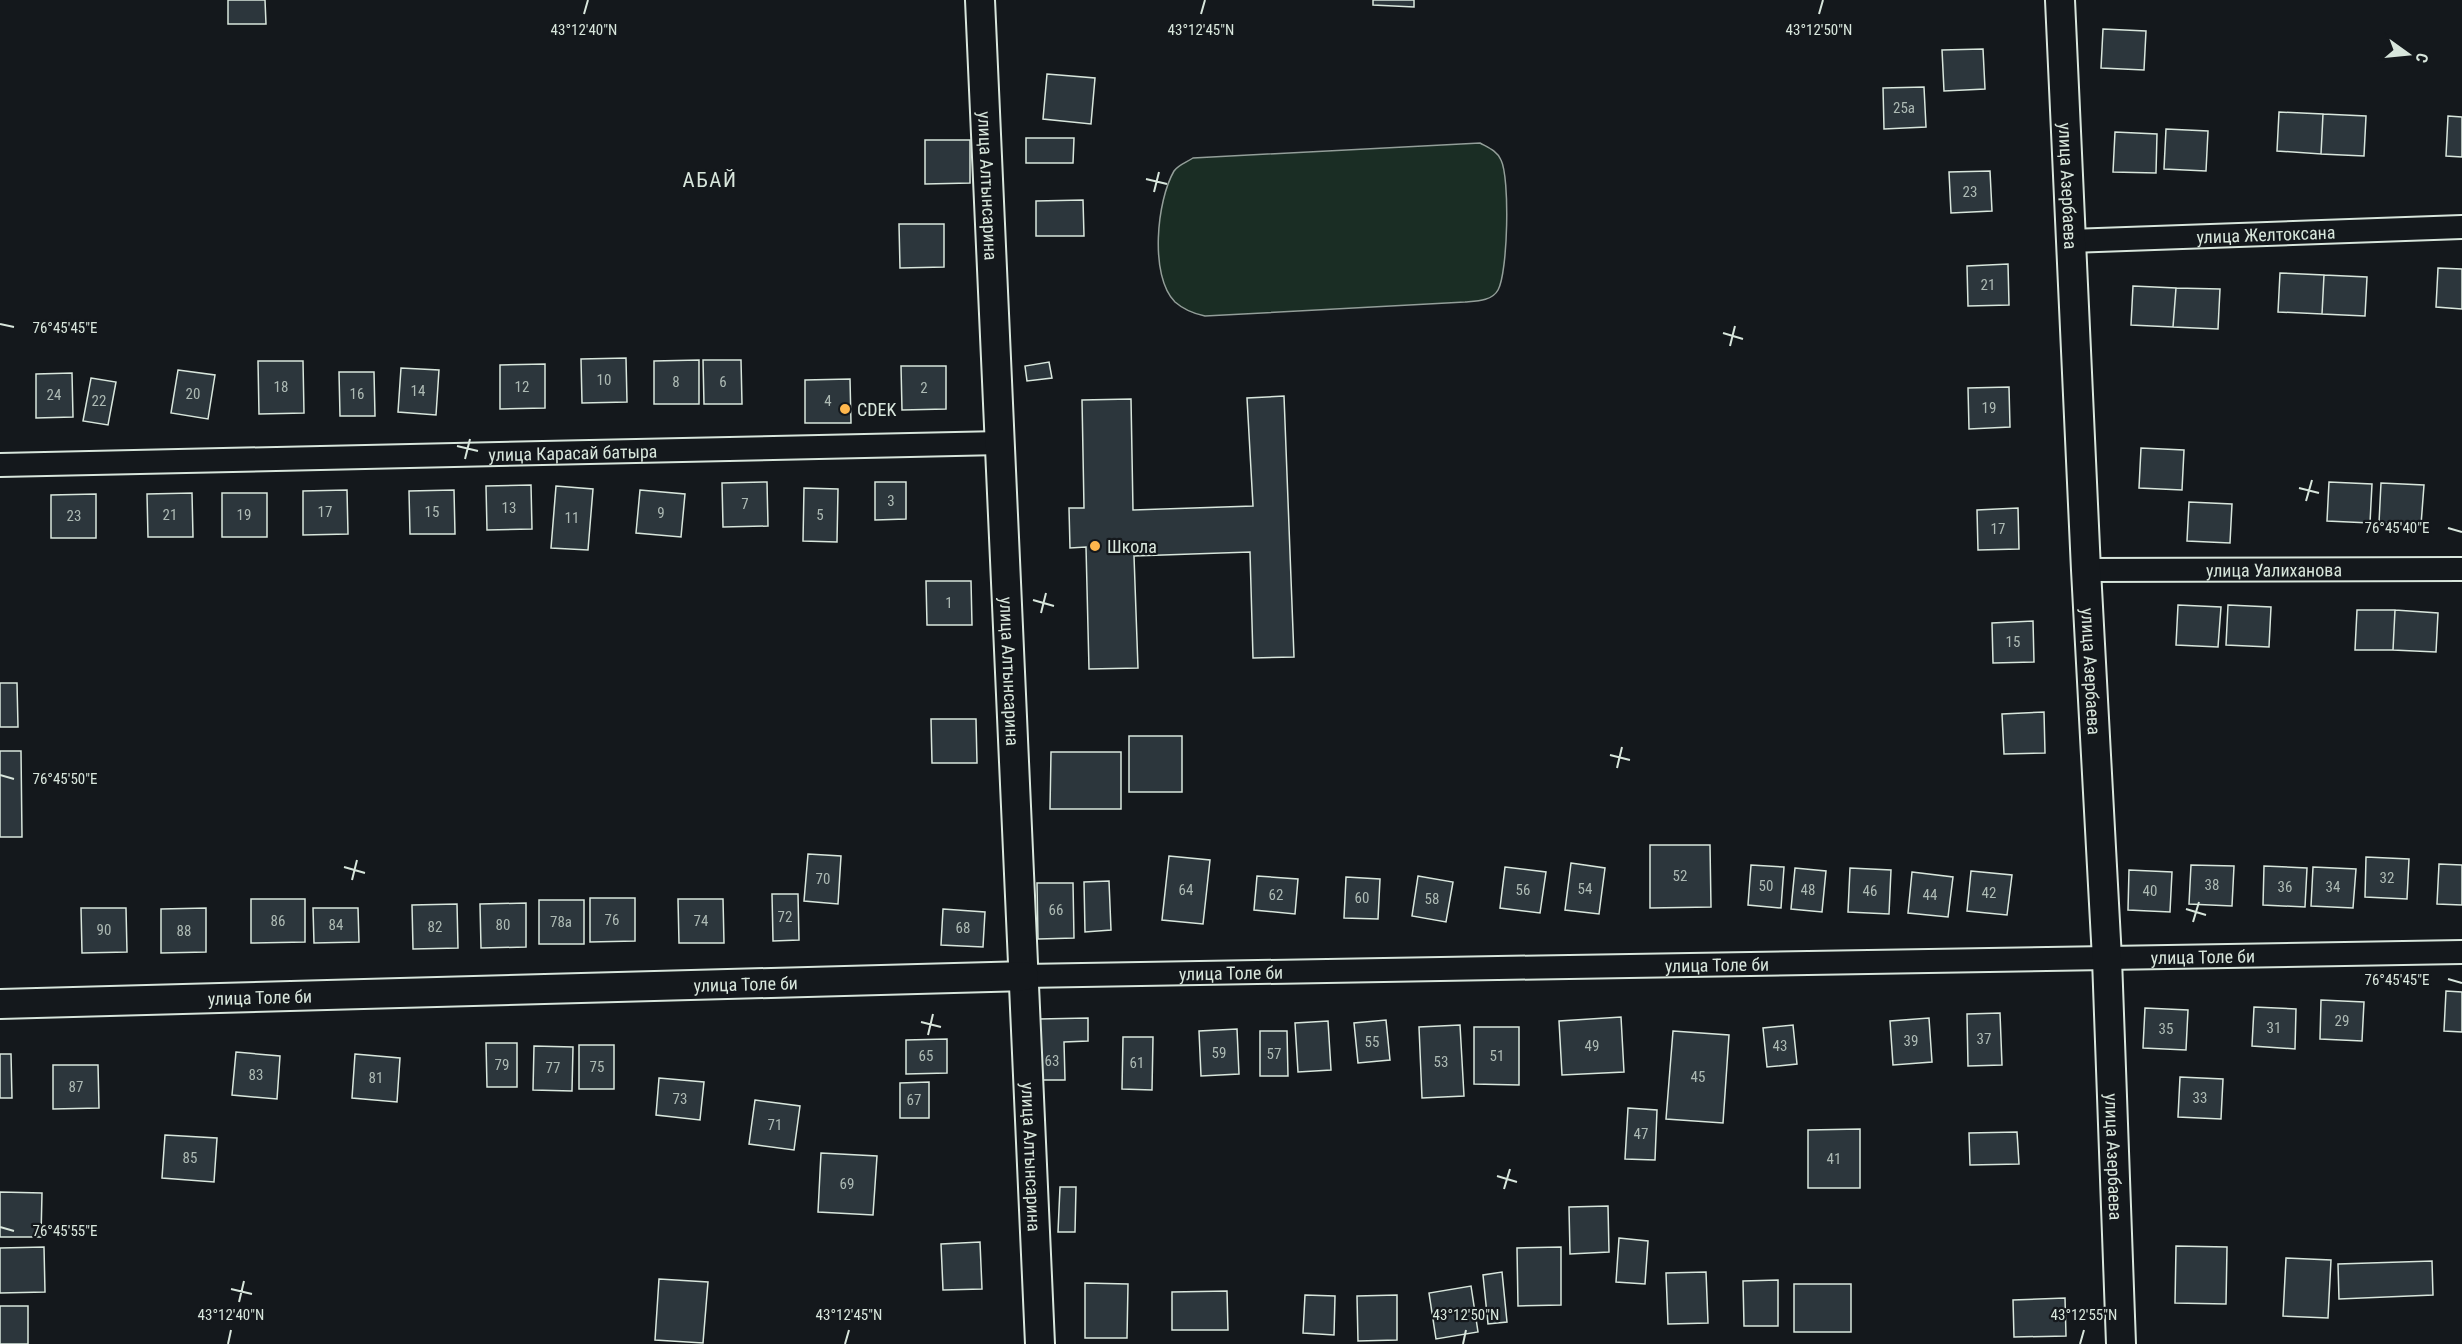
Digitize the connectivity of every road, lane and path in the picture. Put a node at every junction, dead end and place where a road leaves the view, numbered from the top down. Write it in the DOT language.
graph roads {
  1 [pos="980,0"];
  2 [pos="2060,0"];
  3 [pos="2462,227"];
  4 [pos="2070,241"];
  5 [pos="1001,443"];
  6 [pos="0,465"];
  7 [pos="2462,569"];
  8 [pos="2086,570"];
  9 [pos="2462,952"];
  10 [pos="2107,959"];
  11 [pos="1024,976"];
  12 [pos="0,1004"];
  13 [pos="1040,1344"];
  14 [pos="2121,1344"];
  1 -- 5 [label="street, улица Алтынсарина"];
  2 -- 4 [label="street, улица Азербаева"];
  3 -- 4 [label="street, улица Желтоксана"];
  4 -- 8 [label="street, улица Азербаева"];
  5 -- 6 [label="street, улица Карасай батыра"];
  5 -- 11 [label="street, улица Алтынсарина"];
  7 -- 8 [label="street, улица Уалиханова"];
  8 -- 10 [label="street, улица Азербаева"];
  9 -- 10 [label="street, улица Толе би"];
  10 -- 11 [label="street, улица Толе би"];
  10 -- 14 [label="street, улица Азербаева"];
  11 -- 12 [label="street, улица Толе би"];
  11 -- 13 [label="street, улица Алтынсарина"];
}
